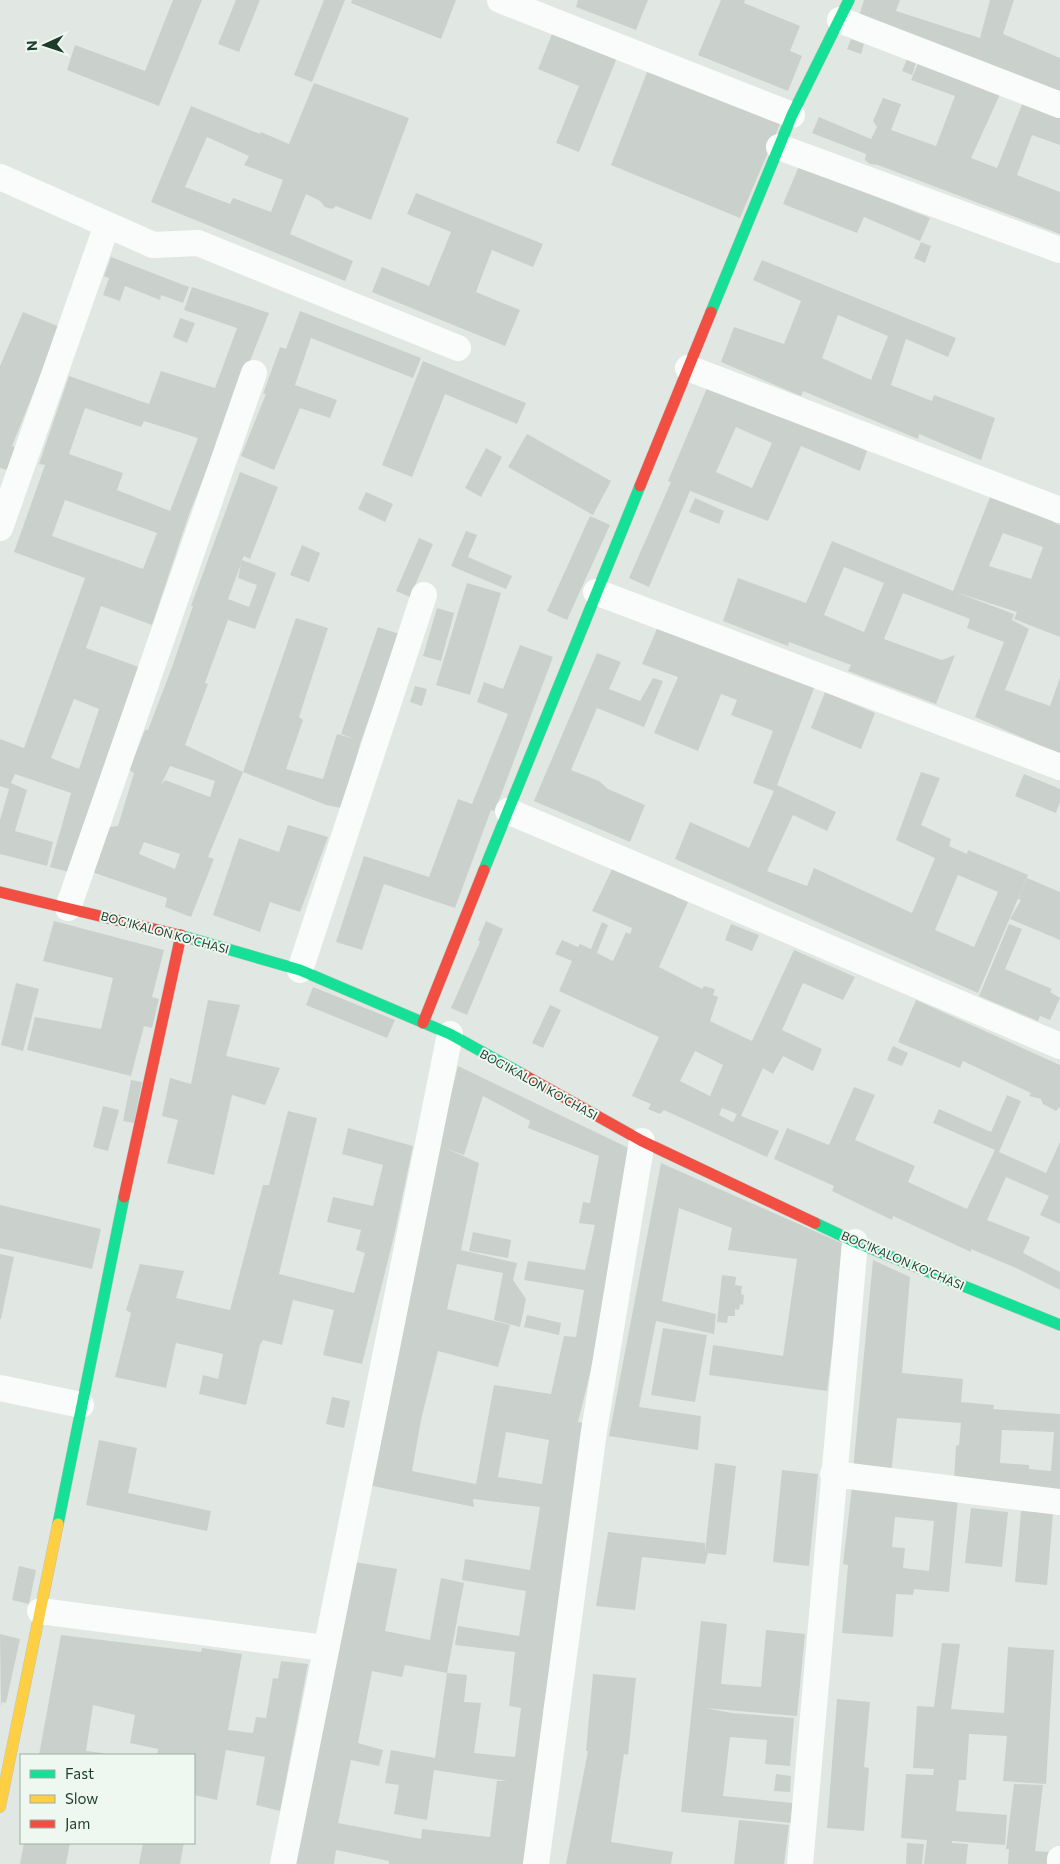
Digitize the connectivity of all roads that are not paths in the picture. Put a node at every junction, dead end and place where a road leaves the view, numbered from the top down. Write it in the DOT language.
graph roads {
  1 [pos="500,0"];
  2 [pos="844,10"];
  3 [pos="1060,105"];
  4 [pos="792,115"];
  5 [pos="779,147"];
  6 [pos="0,177"];
  7 [pos="107,225"];
  8 [pos="1060,250"];
  9 [pos="458,348"];
  10 [pos="688,368"];
  11 [pos="254,373"];
  12 [pos="1060,510"];
  13 [pos="0,528"];
  14 [pos="596,592"];
  15 [pos="424,595"];
  16 [pos="1060,767"];
  17 [pos="508,811"];
  18 [pos="0,892"];
  19 [pos="68,908"];
  20 [pos="181,935"];
  21 [pos="300,970"];
  22 [pos="423,1022"];
  23 [pos="450,1034"];
  24 [pos="1060,1046"];
  25 [pos="642,1141"];
  26 [pos="855,1242"];
  27 [pos="1060,1325"];
  28 [pos="0,1388"];
  29 [pos="81,1405"];
  30 [pos="833,1474"];
  31 [pos="1060,1502"];
  32 [pos="40,1611"];
  33 [pos="325,1648"];
  34 [pos="0,1807"];
  35 [pos="1060,1859"];
  36 [pos="283,1864"];
  37 [pos="536,1864"];
  38 [pos="800,1864"];
  39 [pos="1060,1864"];
  1 -- 4 [label="street"];
  2 -- 3 [label="street"];
  2 -- 4 [label="street"];
  4 -- 5 [label="street"];
  5 -- 8 [label="street"];
  5 -- 10 [label="street"];
  6 -- 7 [label="street"];
  7 -- 9 [label="street"];
  7 -- 13 [label="street"];
  10 -- 12 [label="street"];
  10 -- 14 [label="street"];
  11 -- 19 [label="street"];
  14 -- 16 [label="street"];
  14 -- 17 [label="street"];
  15 -- 21 [label="street"];
  17 -- 22 [label="street"];
  17 -- 24 [label="street"];
  18 -- 19 [label="street, BOG'IKALON KO'CHASI"];
  19 -- 20 [label="street, BOG'IKALON KO'CHASI"];
  20 -- 21 [label="street, BOG'IKALON KO'CHASI"];
  20 -- 29 [label="street"];
  21 -- 22 [label="street, BOG'IKALON KO'CHASI"];
  22 -- 23 [label="street, BOG'IKALON KO'CHASI"];
  23 -- 25 [label="street, BOG'IKALON KO'CHASI"];
  23 -- 33 [label="street"];
  25 -- 26 [label="street, BOG'IKALON KO'CHASI"];
  25 -- 37 [label="street"];
  26 -- 27 [label="street, BOG'IKALON KO'CHASI"];
  26 -- 30 [label="street"];
  28 -- 29 [label="street"];
  29 -- 32 [label="street"];
  30 -- 31 [label="street"];
  30 -- 38 [label="street"];
  32 -- 33 [label="street"];
  32 -- 34 [label="street"];
  33 -- 36 [label="street"];
  35 -- 39 [label="street"];
}
